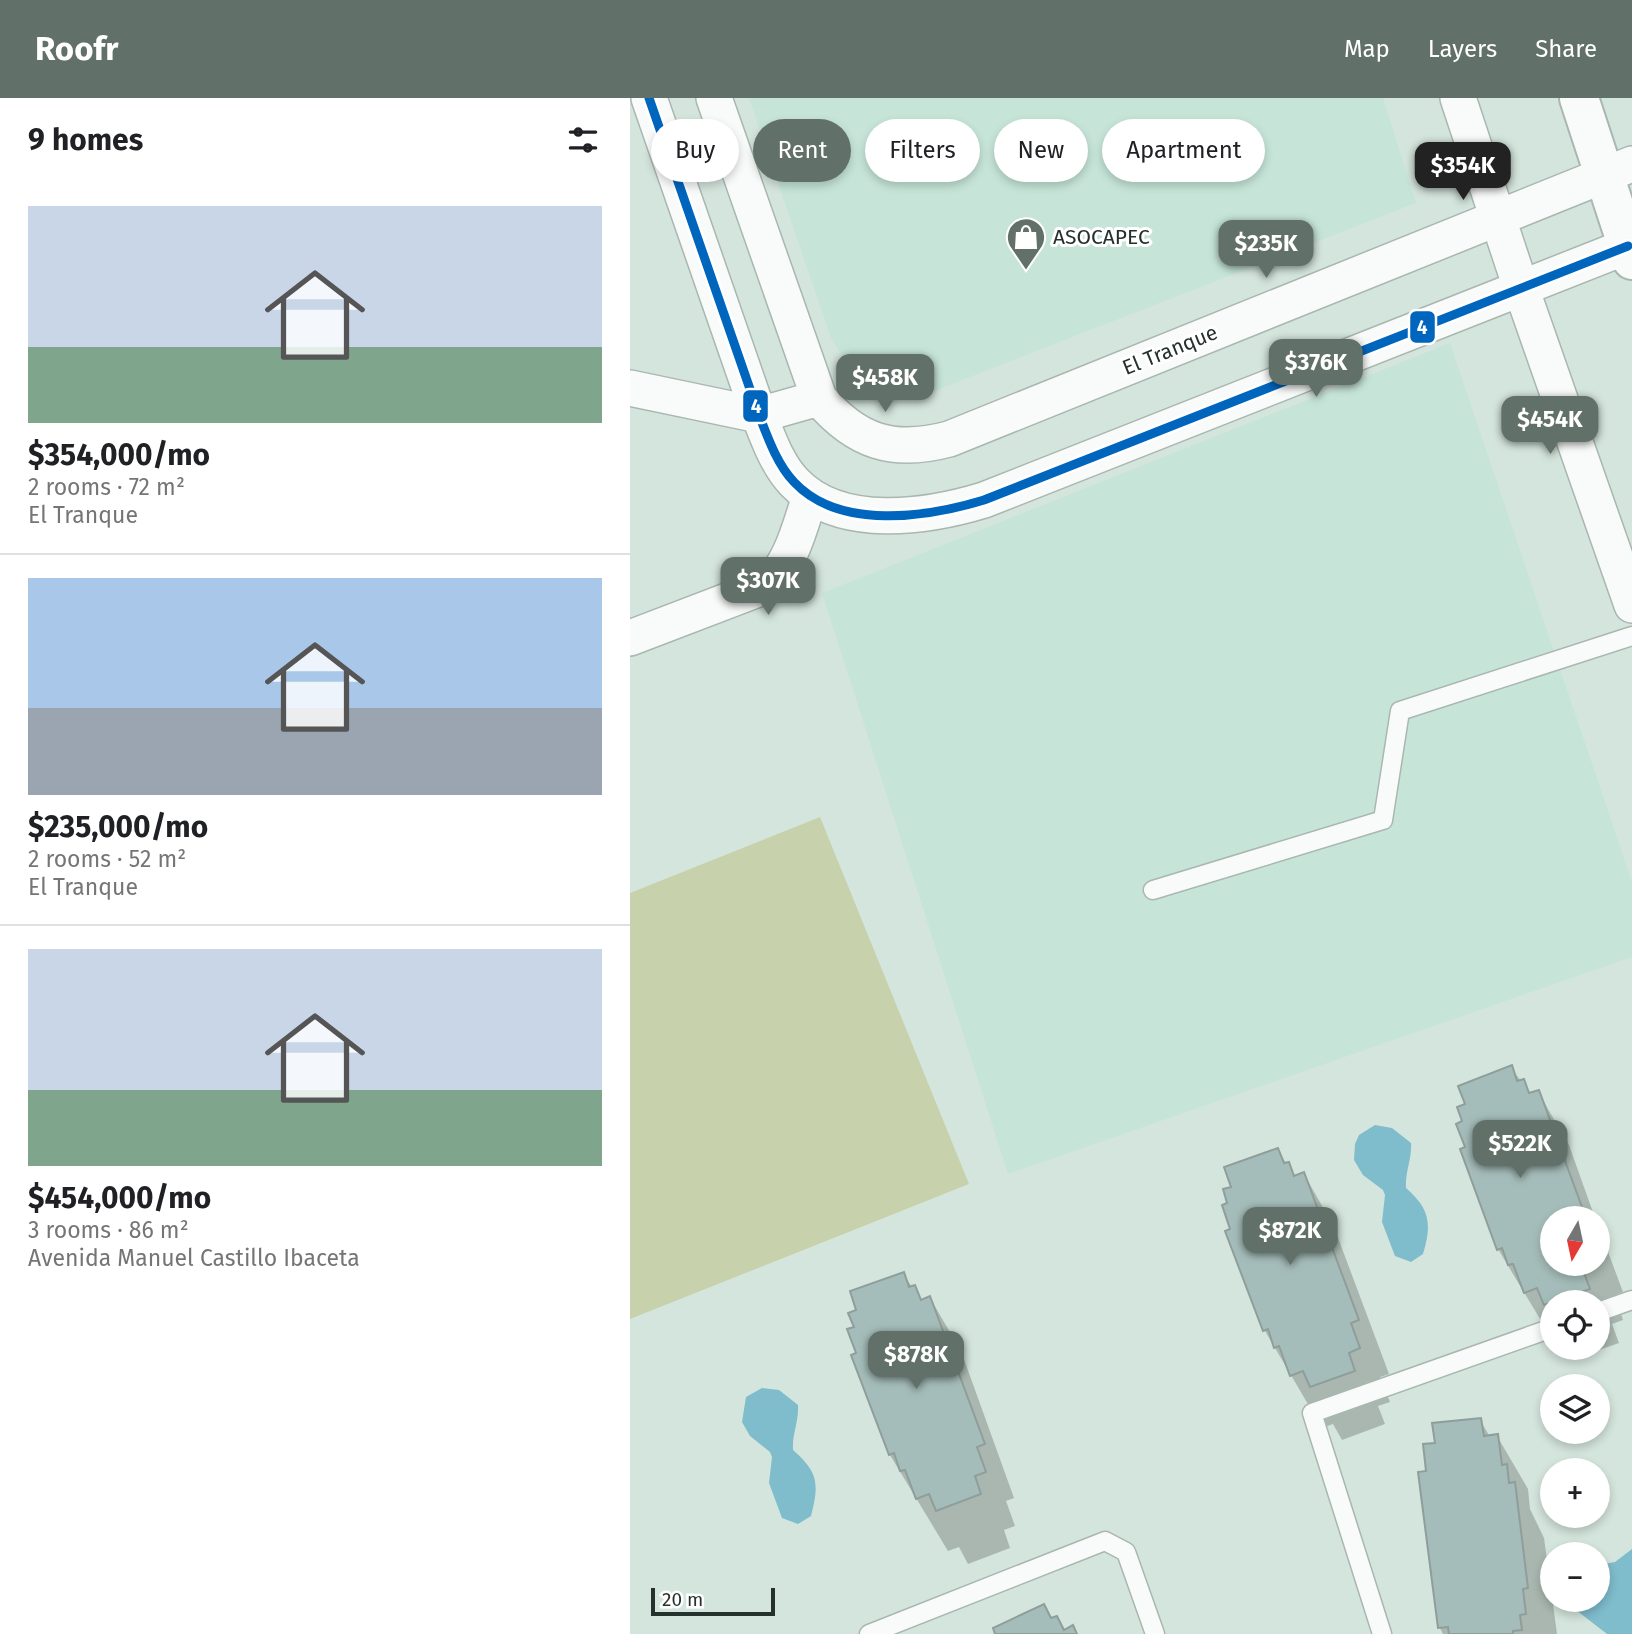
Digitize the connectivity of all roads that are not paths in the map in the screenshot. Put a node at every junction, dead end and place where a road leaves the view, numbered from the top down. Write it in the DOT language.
graph roads {
  1 [pos="649,98"];
  2 [pos="714,98"];
  3 [pos="1458,98"];
  4 [pos="1579,98"];
  5 [pos="1618,169"];
  6 [pos="1498,217"];
  7 [pos="1630,253"];
  8 [pos="1521,288"];
  9 [pos="630,388"];
  10 [pos="819,398"];
  11 [pos="759,415"];
  12 [pos="810,496"];
  13 [pos="1632,605"];
  14 [pos="1632,636"];
  15 [pos="630,638"];
  16 [pos="1153,890"];
  17 [pos="1632,1300"];
  18 [pos="1610,1308"];
  19 [pos="1540,1332"];
  20 [pos="869,1634"];
  21 [pos="1155,1634"];
  22 [pos="1382,1634"];
  1 -- 11 [label="street"];
  2 -- 10 [label="street"];
  3 -- 6 [label="street"];
  4 -- 5 [label="highway"];
  5 -- 6 [label="street, El Tranque"];
  5 -- 7 [label="highway"];
  6 -- 8 [label="street"];
  6 -- 10 [label="street, El Tranque"];
  7 -- 8 [label="street"];
  8 -- 12 [label="street"];
  8 -- 13 [label="street"];
  9 -- 11 [label="street"];
  10 -- 11 [label="street"];
  11 -- 12 [label="street"];
  12 -- 15 [label="street"];
  14 -- 16 [label="lane"];
  17 -- 18 [label="lane"];
  19 -- 22 [label="lane"];
  20 -- 21 [label="lane"];
}
